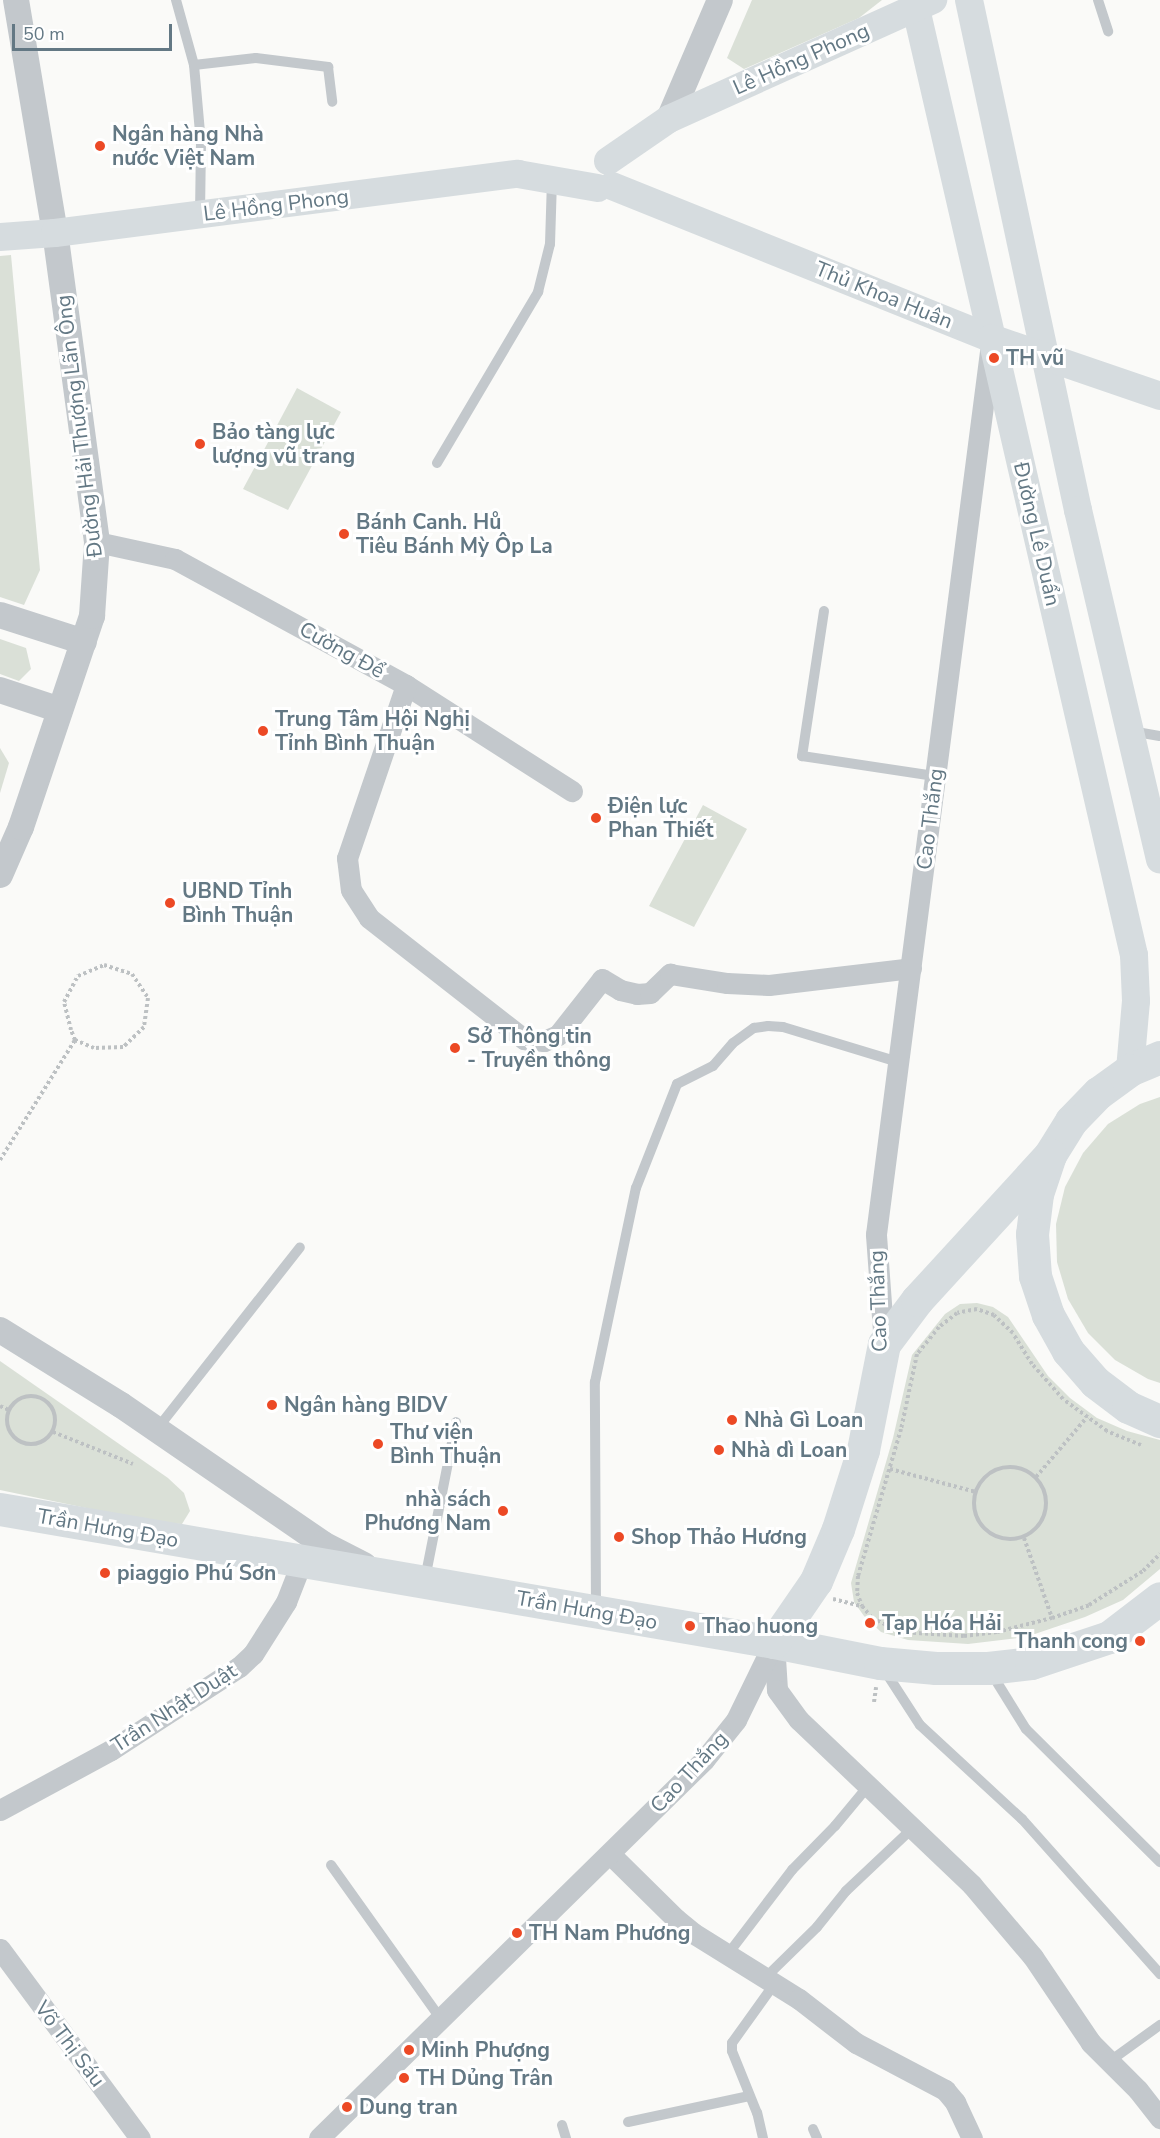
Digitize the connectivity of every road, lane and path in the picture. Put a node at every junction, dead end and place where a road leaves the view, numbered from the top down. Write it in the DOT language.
graph roads {
  1 [pos="176,0"];
  2 [pos="720,0"];
  3 [pos="969,0"];
  4 [pos="1098,0"];
  5 [pos="21,1"];
  6 [pos="921,2"];
  7 [pos="1108,31"];
  8 [pos="194,65"];
  9 [pos="332,102"];
  10 [pos="669,119"];
  11 [pos="602,176"];
  12 [pos="552,180"];
  13 [pos="200,215"];
  14 [pos="56,233"];
  15 [pos="0,237"];
  16 [pos="991,338"];
  17 [pos="1045,357"];
  18 [pos="1160,396"];
  19 [pos="437,463"];
  20 [pos="97,542"];
  21 [pos="824,611"];
  22 [pos="0,615"];
  23 [pos="84,642"];
  24 [pos="406,685"];
  25 [pos="0,690"];
  26 [pos="60,710"];
  27 [pos="1130,731"];
  28 [pos="1160,736"];
  29 [pos="935,776"];
  30 [pos="572,791"];
  31 [pos="1160,860"];
  32 [pos="0,875"];
  33 [pos="911,968"];
  34 [pos="75,1040"];
  35 [pos="1160,1057"];
  36 [pos="898,1062"];
  37 [pos="1130,1070"];
  38 [pos="1050,1155"];
  39 [pos="0,1160"];
  40 [pos="300,1247"];
  41 [pos="0,1330"];
  42 [pos="884,1344"];
  43 [pos="0,1406"];
  44 [pos="9,1410"];
  45 [pos="1160,1421"];
  46 [pos="456,1422"];
  47 [pos="156,1429"];
  48 [pos="53,1432"];
  49 [pos="133,1464"];
  50 [pos="890,1469"];
  51 [pos="1036,1478"];
  52 [pos="976,1492"];
  53 [pos="0,1509"];
  54 [pos="1024,1538"];
  55 [pos="1160,1554"];
  56 [pos="302,1561"];
  57 [pos="383,1575"];
  58 [pos="424,1582"];
  59 [pos="1160,1598"];
  60 [pos="596,1611"];
  61 [pos="1052,1618"];
  62 [pos="774,1642"];
  63 [pos="880,1663"];
  64 [pos="988,1668"];
  65 [pos="869,1784"];
  66 [pos="0,1810"];
  67 [pos="914,1827"];
  68 [pos="610,1854"];
  69 [pos="1160,1862"];
  70 [pos="331,1865"];
  71 [pos="0,1949"];
  72 [pos="728,1954"];
  73 [pos="1160,1974"];
  74 [pos="771,1980"];
  75 [pos="441,2019"];
  76 [pos="1160,2025"];
  77 [pos="1110,2061"];
  78 [pos="749,2096"];
  79 [pos="1160,2118"];
  80 [pos="628,2122"];
  81 [pos="562,2125"];
  82 [pos="140,2138"];
  83 [pos="319,2138"];
  84 [pos="566,2138"];
  85 [pos="763,2138"];
  86 [pos="972,2138"];
  1 -- 8 [label="lane"];
  2 -- 10 [label="street"];
  3 -- 17 [label="main road"];
  4 -- 7 [label="lane"];
  5 -- 14 [label="street, Đường Hải Thượng Lãn Ông"];
  6 -- 10 [label="main road, Lê Hồng Phong"];
  6 -- 16 [label="main road, Đường Lê Duẩn"];
  8 -- 9 [label="lane"];
  8 -- 13 [label="lane"];
  10 -- 11 [label="main road, Lê Hồng Phong"];
  11 -- 12 [label="main road, Lê Hồng Phong"];
  11 -- 16 [label="main road, Thủ Khoa Huân"];
  12 -- 13 [label="main road, Lê Hồng Phong"];
  12 -- 19 [label="lane"];
  13 -- 14 [label="main road, Lê Hồng Phong"];
  14 -- 15 [label="main road, Lê Hồng Phong"];
  14 -- 20 [label="street, Đường Hải Thượng Lãn Ông"];
  16 -- 17 [label="main road, Thủ Khoa Huân"];
  16 -- 29 [label="street, Cao Thắng"];
  16 -- 37 [label="main road, Đường Lê Duẩn"];
  17 -- 18 [label="main road, Thủ Khoa Huân"];
  17 -- 27 [label="main road"];
  20 -- 23 [label="street, Đường Hải Thượng Lãn Ông"];
  20 -- 24 [label="street, Cường Để"];
  21 -- 29 [label="lane"];
  22 -- 23 [label="street"];
  23 -- 26 [label="street, Đường Hải Thượng Lãn Ông"];
  24 -- 30 [label="street, Cường Để"];
  24 -- 33 [label="street"];
  25 -- 26 [label="street"];
  26 -- 32 [label="street, Đường Hải Thượng Lãn Ông"];
  27 -- 28 [label="lane"];
  27 -- 31 [label="main road"];
  29 -- 33 [label="street, Cao Thắng"];
  33 -- 36 [label="street, Cao Thắng"];
  34 -- 34 [label="path"];
  34 -- 39 [label="path"];
  35 -- 37 [label="main road"];
  36 -- 42 [label="street, Cao Thắng"];
  36 -- 60 [label="lane"];
  37 -- 38 [label="main road"];
  38 -- 42 [label="main road"];
  38 -- 45 [label="main road"];
  40 -- 47 [label="lane"];
  41 -- 47 [label="street"];
  42 -- 62 [label="main road, Cao Thắng"];
  43 -- 44 [label="path"];
  44 -- 48 [label="path"];
  44 -- 48 [label="path"];
  46 -- 58 [label="lane"];
  47 -- 57 [label="street"];
  48 -- 49 [label="path"];
  50 -- 51 [label="path"];
  50 -- 52 [label="path"];
  50 -- 61 [label="path"];
  51 -- 52 [label="path"];
  51 -- 54 [label="path"];
  52 -- 54 [label="path"];
  53 -- 56 [label="main road, Trần Hưng Đạo"];
  54 -- 61 [label="path"];
  55 -- 61 [label="path"];
  56 -- 57 [label="main road, Trần Hưng Đạo"];
  56 -- 66 [label="street, Trần Nhật Duật"];
  57 -- 58 [label="main road, Trần Hưng Đạo"];
  58 -- 60 [label="main road, Trần Hưng Đạo"];
  59 -- 64 [label="main road, Trần Hưng Đạo"];
  60 -- 62 [label="main road, Trần Hưng Đạo"];
  62 -- 63 [label="main road, Trần Hưng Đạo"];
  62 -- 65 [label="street"];
  62 -- 68 [label="street, Cao Thắng"];
  63 -- 64 [label="main road, Trần Hưng Đạo"];
  63 -- 73 [label="lane"];
  64 -- 69 [label="lane"];
  65 -- 67 [label="street"];
  65 -- 72 [label="lane"];
  67 -- 74 [label="lane"];
  67 -- 77 [label="street"];
  68 -- 72 [label="street"];
  68 -- 75 [label="street, Cao Thắng"];
  70 -- 75 [label="lane"];
  71 -- 82 [label="street, Võ Thị Sáu"];
  72 -- 74 [label="street"];
  74 -- 78 [label="lane"];
  74 -- 86 [label="street"];
  75 -- 83 [label="street, Cao Thắng"];
  76 -- 77 [label="lane"];
  77 -- 79 [label="street"];
  78 -- 80 [label="lane"];
  78 -- 85 [label="lane"];
  81 -- 84 [label="lane"];
}
